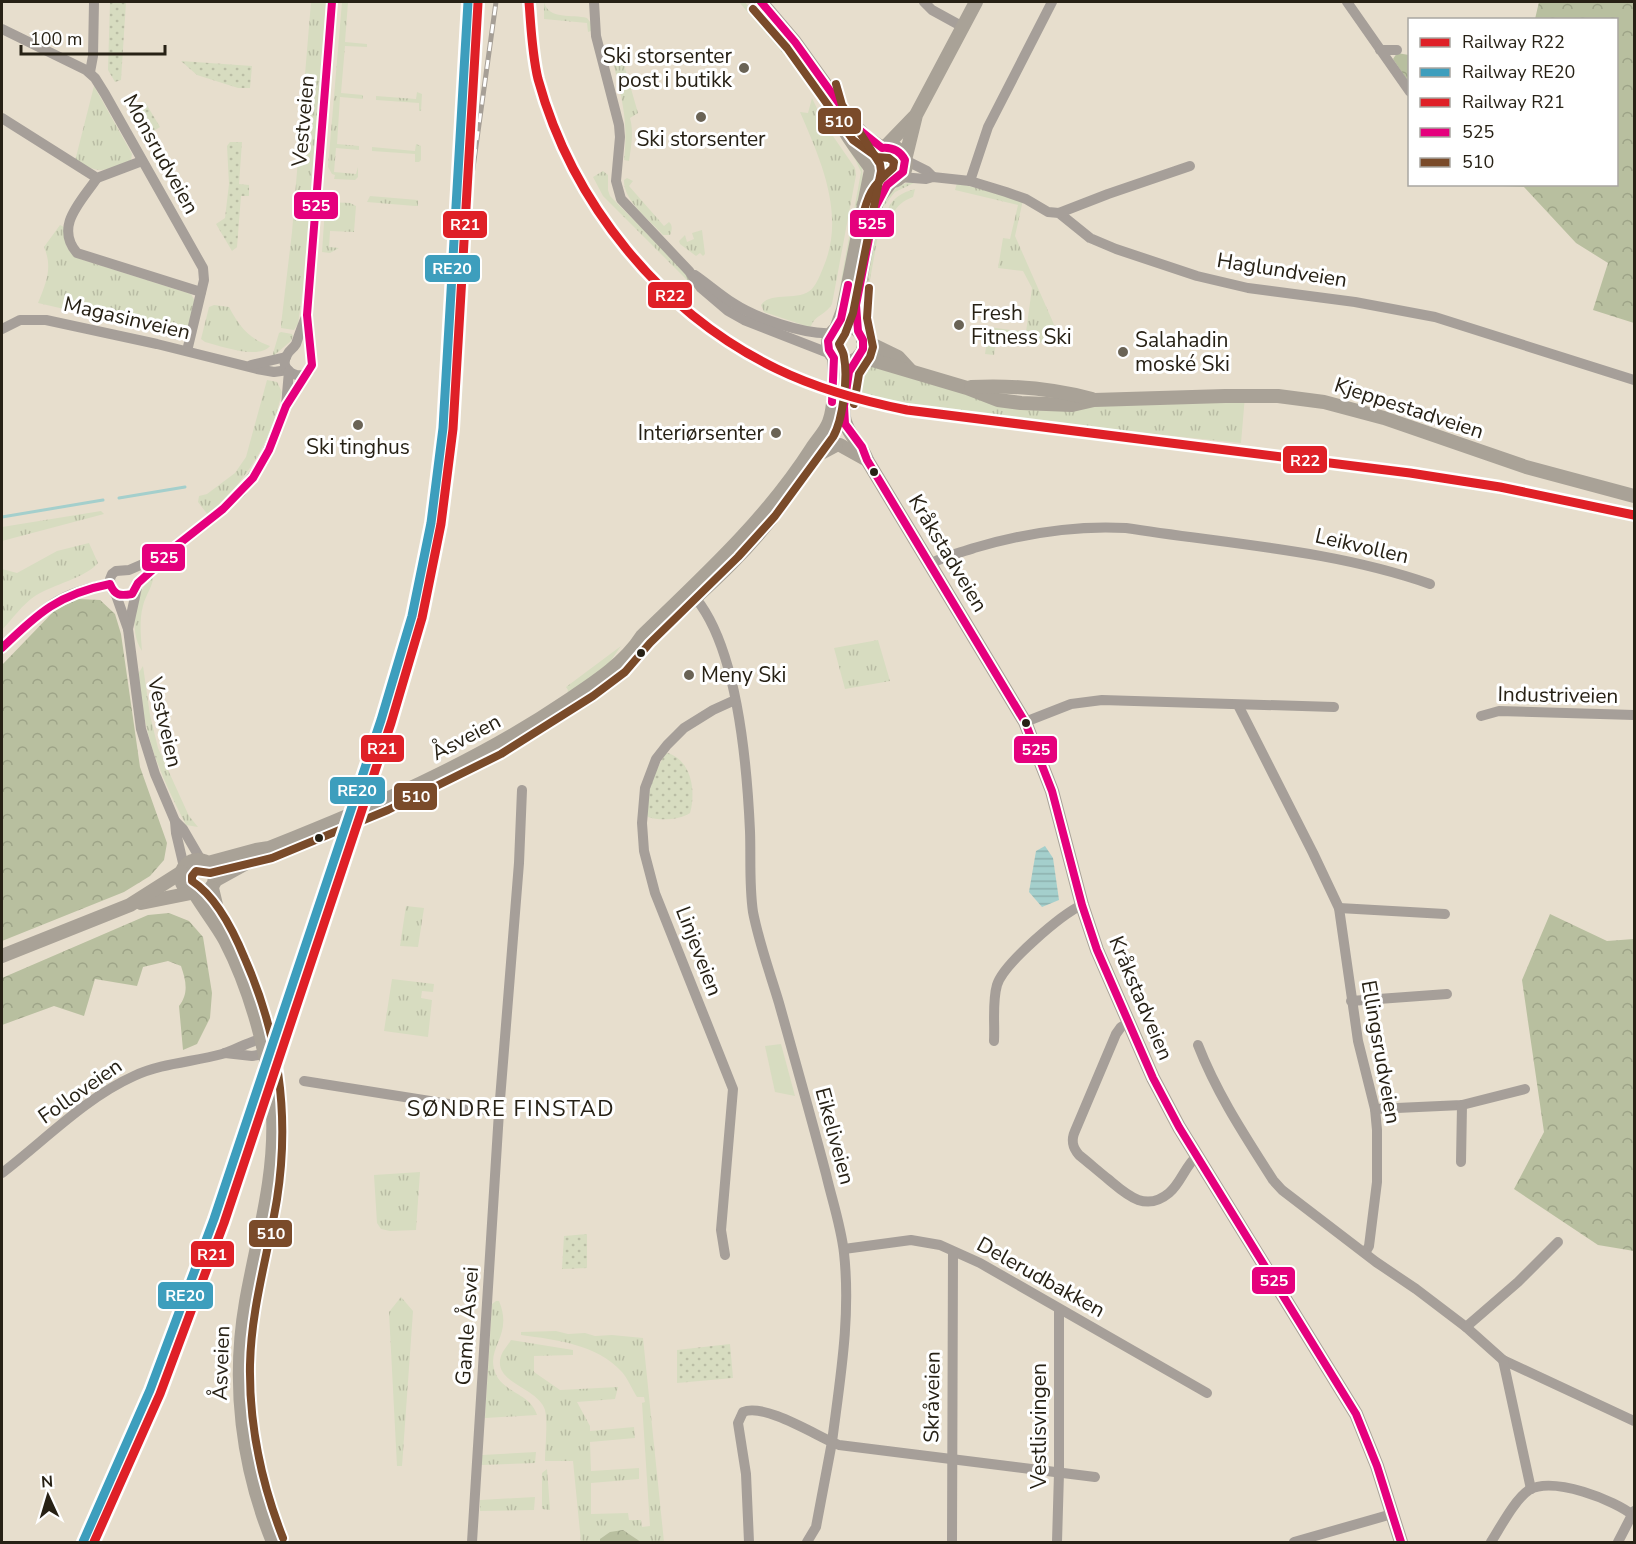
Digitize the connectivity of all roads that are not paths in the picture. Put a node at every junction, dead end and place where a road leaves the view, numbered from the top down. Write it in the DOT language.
graph roads {
  1 [pos="94,2"];
  2 [pos="332,2"];
  3 [pos="594,2"];
  4 [pos="761,2"];
  5 [pos="924,2"];
  6 [pos="976,2"];
  7 [pos="1052,2"];
  8 [pos="1347,2"];
  9 [pos="963,27"];
  10 [pos="2,29"];
  11 [pos="1380,50"];
  12 [pos="1397,50"];
  13 [pos="90,72"];
  14 [pos="825,87"];
  15 [pos="1408,89"];
  16 [pos="916,115"];
  17 [pos="2,118"];
  18 [pos="883,147"];
  19 [pos="904,160"];
  20 [pos="142,161"];
  21 [pos="1190,166"];
  22 [pos="870,168"];
  23 [pos="933,177"];
  24 [pos="96,178"];
  25 [pos="895,179"];
  26 [pos="970,182"];
  27 [pos="1059,213"];
  28 [pos="689,271"];
  29 [pos="201,292"];
  30 [pos="307,315"];
  31 [pos="2,329"];
  32 [pos="834,331"];
  33 [pos="861,336"];
  34 [pos="187,351"];
  35 [pos="290,353"];
  36 [pos="310,353"];
  37 [pos="832,356"];
  38 [pos="857,358"];
  39 [pos="246,366"];
  40 [pos="288,370"];
  41 [pos="910,370"];
  42 [pos="304,375"];
  43 [pos="1635,380"];
  44 [pos="286,406"];
  45 [pos="827,427"];
  46 [pos="847,428"];
  47 [pos="838,445"];
  48 [pos="867,460"];
  49 [pos="1635,496"];
  50 [pos="166,554"];
  51 [pos="930,564"];
  52 [pos="129,570"];
  53 [pos="110,584"];
  54 [pos="1430,584"];
  55 [pos="136,587"];
  56 [pos="693,594"];
  57 [pos="116,595"];
  58 [pos="128,629"];
  59 [pos="2,648"];
  60 [pos="735,700"];
  61 [pos="1238,705"];
  62 [pos="1334,707"];
  63 [pos="1635,715"];
  64 [pos="1481,716"];
  65 [pos="1025,722"];
  66 [pos="522,790"];
  67 [pos="175,821"];
  68 [pos="269,848"];
  69 [pos="204,862"];
  70 [pos="183,870"];
  71 [pos="214,884"];
  72 [pos="193,894"];
  73 [pos="130,904"];
  74 [pos="1082,905"];
  75 [pos="1339,908"];
  76 [pos="1445,914"];
  77 [pos="224,938"];
  78 [pos="2,956"];
  79 [pos="1447,994"];
  80 [pos="1351,1001"];
  81 [pos="1128,1023"];
  82 [pos="261,1039"];
  83 [pos="994,1041"];
  84 [pos="1198,1045"];
  85 [pos="224,1053"];
  86 [pos="264,1054"];
  87 [pos="304,1081"];
  88 [pos="1525,1089"];
  89 [pos="1462,1105"];
  90 [pos="1375,1109"];
  91 [pos="499,1112"];
  92 [pos="1197,1156"];
  93 [pos="1461,1162"];
  94 [pos="2,1173"];
  95 [pos="1558,1242"];
  96 [pos="844,1249"];
  97 [pos="953,1252"];
  98 [pos="1365,1253"];
  99 [pos="725,1256"];
  100 [pos="1059,1309"];
  101 [pos="1466,1327"];
  102 [pos="1503,1360"];
  103 [pos="1207,1393"];
  104 [pos="1635,1421"];
  105 [pos="832,1442"];
  106 [pos="951,1460"];
  107 [pos="1059,1473"];
  108 [pos="1095,1477"];
  109 [pos="1531,1489"];
  110 [pos="1634,1513"];
  111 [pos="1392,1514"];
  112 [pos="273,1542"];
  113 [pos="471,1542"];
  114 [pos="748,1542"];
  115 [pos="807,1542"];
  116 [pos="952,1542"];
  117 [pos="1057,1542"];
  118 [pos="1294,1542"];
  119 [pos="1401,1542"];
  120 [pos="1491,1542"];
  121 [pos="1618,1542"];
  1 -- 13 [label="street"];
  2 -- 30 [label="street, Vestveien"];
  3 -- 28 [label="street"];
  4 -- 14 [label="main road"];
  5 -- 9 [label="street"];
  6 -- 9 [label="main road"];
  7 -- 26 [label="street"];
  8 -- 11 [label="street"];
  9 -- 16 [label="main road"];
  10 -- 13 [label="street"];
  11 -- 12 [label="street"];
  11 -- 15 [label="street"];
  13 -- 20 [label="street, Monsrudveien"];
  14 -- 18 [label="main road"];
  14 -- 22 [label="main road"];
  16 -- 18 [label="main road"];
  16 -- 19 [label="main road"];
  17 -- 24 [label="street"];
  18 -- 19 [label="main road"];
  18 -- 22 [label="main road"];
  19 -- 23 [label="street, Haglundveien"];
  19 -- 25 [label="main road"];
  20 -- 24 [label="street"];
  20 -- 29 [label="street, Monsrudveien"];
  21 -- 27 [label="street"];
  22 -- 25 [label="main road"];
  22 -- 32 [label="main road"];
  23 -- 25 [label="street, Haglundveien"];
  23 -- 26 [label="street, Haglundveien"];
  24 -- 29 [label="street"];
  25 -- 33 [label="main road"];
  26 -- 27 [label="street, Haglundveien"];
  27 -- 43 [label="street, Haglundveien"];
  28 -- 32 [label="street"];
  28 -- 37 [label="street"];
  29 -- 34 [label="street, Monsrudveien"];
  30 -- 35 [label="street, Vestveien"];
  30 -- 36 [label="street, Vestveien"];
  31 -- 34 [label="street, Magasinveien"];
  32 -- 33 [label="main road"];
  32 -- 37 [label="main road"];
  33 -- 38 [label="main road"];
  33 -- 41 [label="main road, Kjeppestadveien"];
  34 -- 39 [label="street, Magasinveien"];
  35 -- 36 [label="street"];
  35 -- 39 [label="street, Magasinveien"];
  35 -- 40 [label="street, Vestveien"];
  36 -- 42 [label="street, Vestveien"];
  37 -- 38 [label="main road"];
  37 -- 45 [label="main road"];
  38 -- 41 [label="main road, Kjeppestadveien"];
  38 -- 46 [label="main road"];
  39 -- 40 [label="street, Magasinveien"];
  40 -- 42 [label="street"];
  40 -- 44 [label="street, Vestveien"];
  41 -- 49 [label="main road, Kjeppestadveien"];
  42 -- 44 [label="street, Vestveien"];
  44 -- 50 [label="street, Vestveien"];
  45 -- 46 [label="main road"];
  45 -- 47 [label="main road"];
  45 -- 56 [label="main road, Åsveien"];
  46 -- 47 [label="main road"];
  46 -- 48 [label="main road, Kråkstadveien"];
  47 -- 48 [label="main road, Kråkstadveien"];
  47 -- 56 [label="main road, Åsveien"];
  48 -- 51 [label="main road, Kråkstadveien"];
  50 -- 52 [label="street, Vestveien"];
  50 -- 55 [label="street, Vestveien"];
  51 -- 54 [label="street, Leikvollen"];
  51 -- 65 [label="main road, Kråkstadveien"];
  52 -- 53 [label="street, Vestveien"];
  52 -- 55 [label="street"];
  53 -- 57 [label="street, Vestveien"];
  53 -- 59 [label="street"];
  55 -- 57 [label="street"];
  55 -- 58 [label="street, Vestveien"];
  56 -- 60 [label="street, Eikeliveien"];
  56 -- 68 [label="main road, Åsveien"];
  57 -- 58 [label="street, Vestveien"];
  58 -- 67 [label="street, Vestveien"];
  60 -- 96 [label="street, Eikeliveien"];
  60 -- 99 [label="street, Linjeveien"];
  61 -- 62 [label="street"];
  61 -- 65 [label="street"];
  61 -- 75 [label="street, Ellingsrudveien"];
  63 -- 64 [label="street, Industriveien"];
  65 -- 74 [label="main road, Kråkstadveien"];
  66 -- 91 [label="street, Gamle Åsvei"];
  67 -- 69 [label="street, Vestveien"];
  67 -- 70 [label="street, Vestveien"];
  68 -- 69 [label="main road, Åsveien"];
  68 -- 71 [label="main road, Åsveien"];
  69 -- 70 [label="main road"];
  69 -- 71 [label="main road"];
  70 -- 72 [label="main road"];
  70 -- 73 [label="main road"];
  71 -- 72 [label="main road"];
  71 -- 77 [label="main road, Åsveien"];
  72 -- 73 [label="main road"];
  72 -- 77 [label="main road, Åsveien"];
  73 -- 78 [label="main road"];
  74 -- 81 [label="main road, Kråkstadveien"];
  74 -- 83 [label="street"];
  75 -- 76 [label="street"];
  75 -- 80 [label="street, Ellingsrudveien"];
  77 -- 82 [label="main road, Åsveien"];
  79 -- 80 [label="street"];
  80 -- 90 [label="street, Ellingsrudveien"];
  81 -- 92 [label="main road, Kråkstadveien"];
  81 -- 92 [label="street"];
  82 -- 85 [label="street, Folloveien"];
  82 -- 86 [label="main road, Åsveien"];
  84 -- 98 [label="street"];
  85 -- 86 [label="street, Folloveien"];
  85 -- 94 [label="street, Folloveien"];
  86 -- 112 [label="main road, Åsveien"];
  87 -- 91 [label="street"];
  88 -- 89 [label="street"];
  89 -- 90 [label="street"];
  89 -- 93 [label="street"];
  90 -- 98 [label="street, Ellingsrudveien"];
  91 -- 113 [label="street, Gamle Åsvei"];
  92 -- 111 [label="main road, Kråkstadveien"];
  95 -- 101 [label="street"];
  96 -- 97 [label="street, Delerudbakken"];
  96 -- 105 [label="street, Eikeliveien"];
  97 -- 100 [label="street, Delerudbakken"];
  97 -- 106 [label="street, Skråveien"];
  98 -- 101 [label="street"];
  100 -- 103 [label="street, Delerudbakken"];
  100 -- 107 [label="street, Vestlisvingen"];
  101 -- 102 [label="street"];
  102 -- 104 [label="street"];
  102 -- 109 [label="street"];
  105 -- 106 [label="street"];
  105 -- 114 [label="street"];
  105 -- 115 [label="street, Eikeliveien"];
  106 -- 107 [label="street"];
  106 -- 116 [label="street, Skråveien"];
  107 -- 108 [label="street"];
  107 -- 117 [label="street, Vestlisvingen"];
  109 -- 110 [label="street"];
  109 -- 120 [label="street"];
  110 -- 121 [label="street"];
  111 -- 118 [label="street"];
  111 -- 119 [label="main road, Kråkstadveien"];
}
